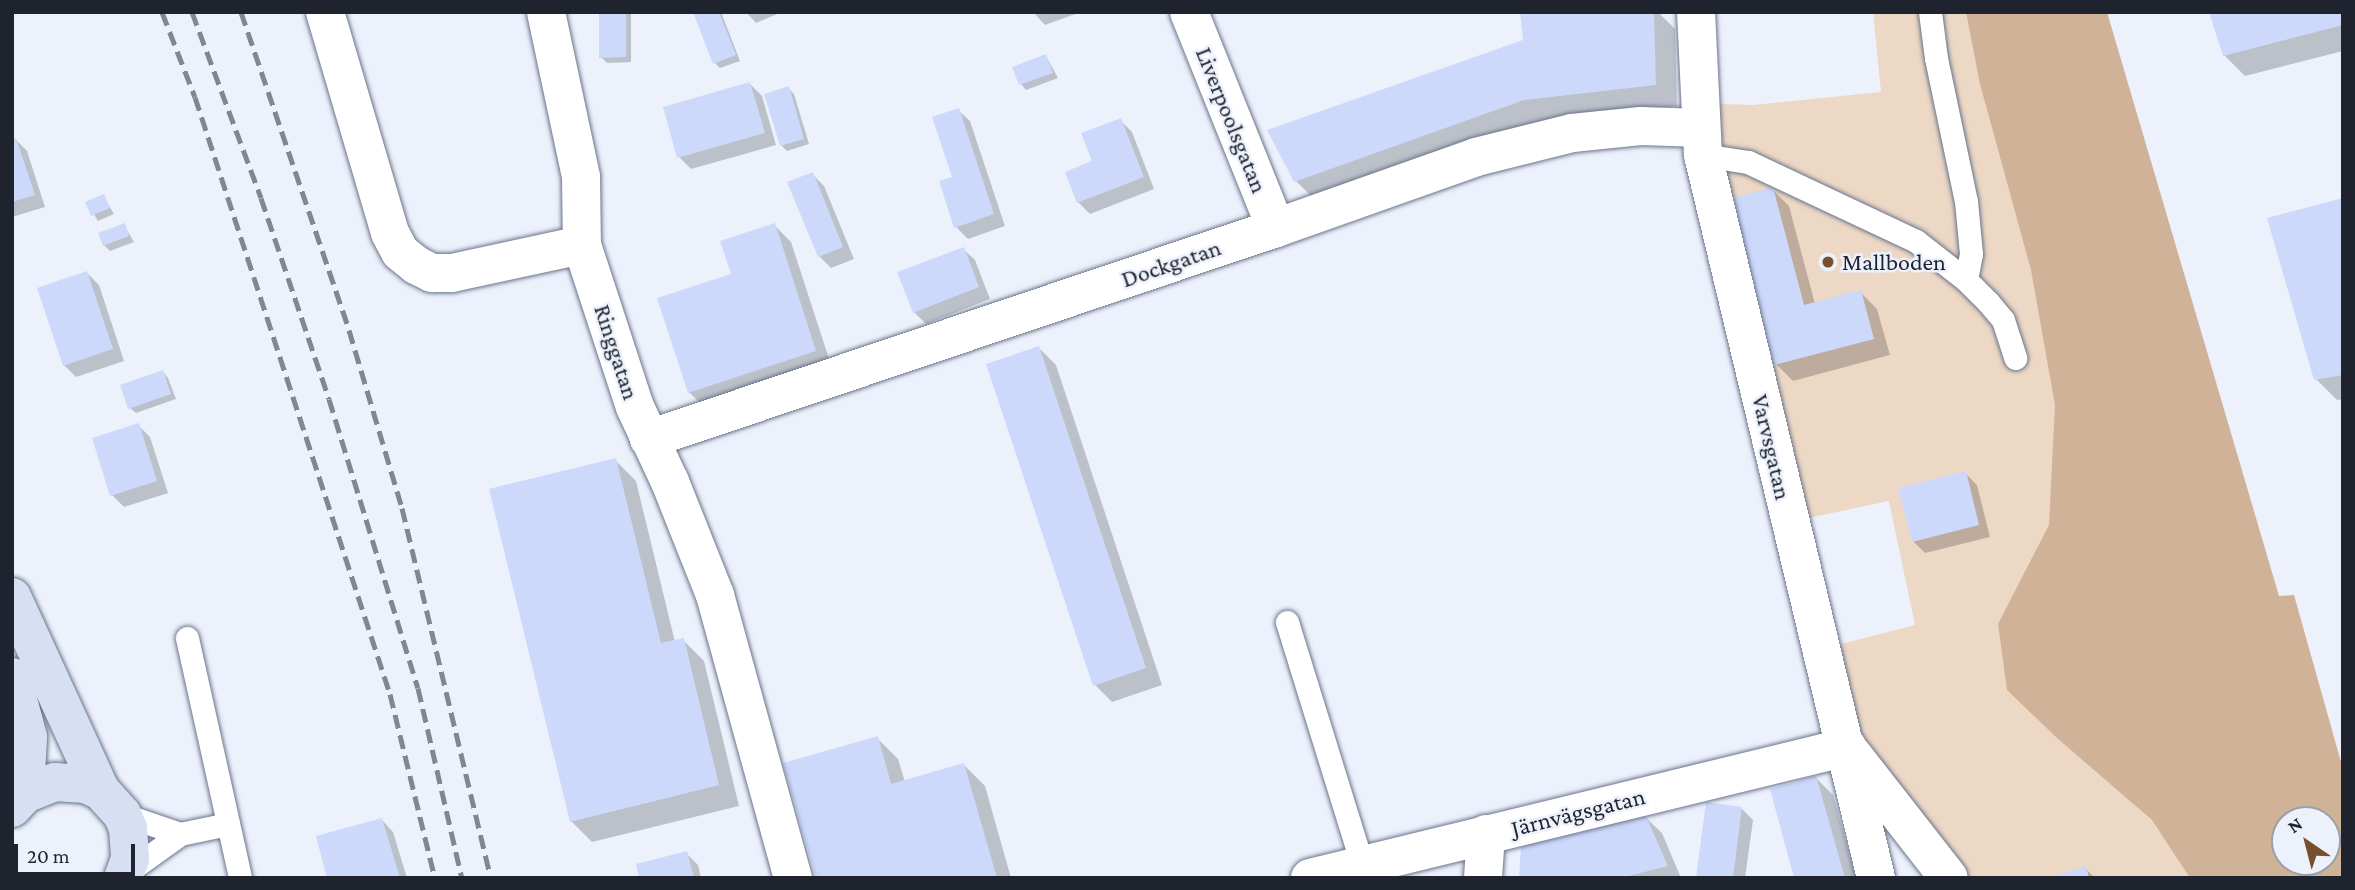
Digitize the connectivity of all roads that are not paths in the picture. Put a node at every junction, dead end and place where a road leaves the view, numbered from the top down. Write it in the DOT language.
graph roads {
  1 [pos="326,12"];
  2 [pos="545,12"];
  3 [pos="1189,12"];
  4 [pos="1696,12"];
  5 [pos="1930,12"];
  6 [pos="1702,141"];
  7 [pos="1276,228"];
  8 [pos="582,245"];
  9 [pos="1966,280"];
  10 [pos="2015,358"];
  11 [pos="649,439"];
  12 [pos="12,597"];
  13 [pos="1287,622"];
  14 [pos="187,638"];
  15 [pos="12,677"];
  16 [pos="1847,747"];
  17 [pos="19,801"];
  18 [pos="112,802"];
  19 [pos="229,824"];
  20 [pos="180,834"];
  21 [pos="1486,834"];
  22 [pos="1362,865"];
  23 [pos="124,876"];
  24 [pos="240,878"];
  25 [pos="793,878"];
  26 [pos="1310,878"];
  27 [pos="1483,878"];
  28 [pos="1876,878"];
  29 [pos="1950,878"];
  1 -- 8 [label="street"];
  2 -- 8 [label="street, Ringgatan"];
  3 -- 7 [label="street, Liverpoolsgatan"];
  4 -- 6 [label="street, Varvsgatan"];
  5 -- 9 [label="lane"];
  6 -- 7 [label="street, Dockgatan"];
  6 -- 9 [label="lane"];
  6 -- 16 [label="street, Varvsgatan"];
  7 -- 11 [label="street, Dockgatan"];
  8 -- 11 [label="street, Ringgatan"];
  9 -- 10 [label="lane"];
  11 -- 25 [label="street, Ringgatan"];
  12 -- 18 [label="main road"];
  13 -- 22 [label="lane"];
  14 -- 19 [label="lane"];
  15 -- 17 [label="main road"];
  16 -- 21 [label="street, Järnvägsgatan"];
  16 -- 28 [label="street, Varvsgatan"];
  16 -- 29 [label="street"];
  17 -- 18 [label="main road"];
  18 -- 20 [label="lane"];
  18 -- 23 [label="main road"];
  19 -- 20 [label="lane"];
  19 -- 24 [label="lane"];
  20 -- 23 [label="lane"];
  21 -- 22 [label="street, Järnvägsgatan"];
  21 -- 27 [label="street"];
  22 -- 26 [label="street, Järnvägsgatan"];
}
